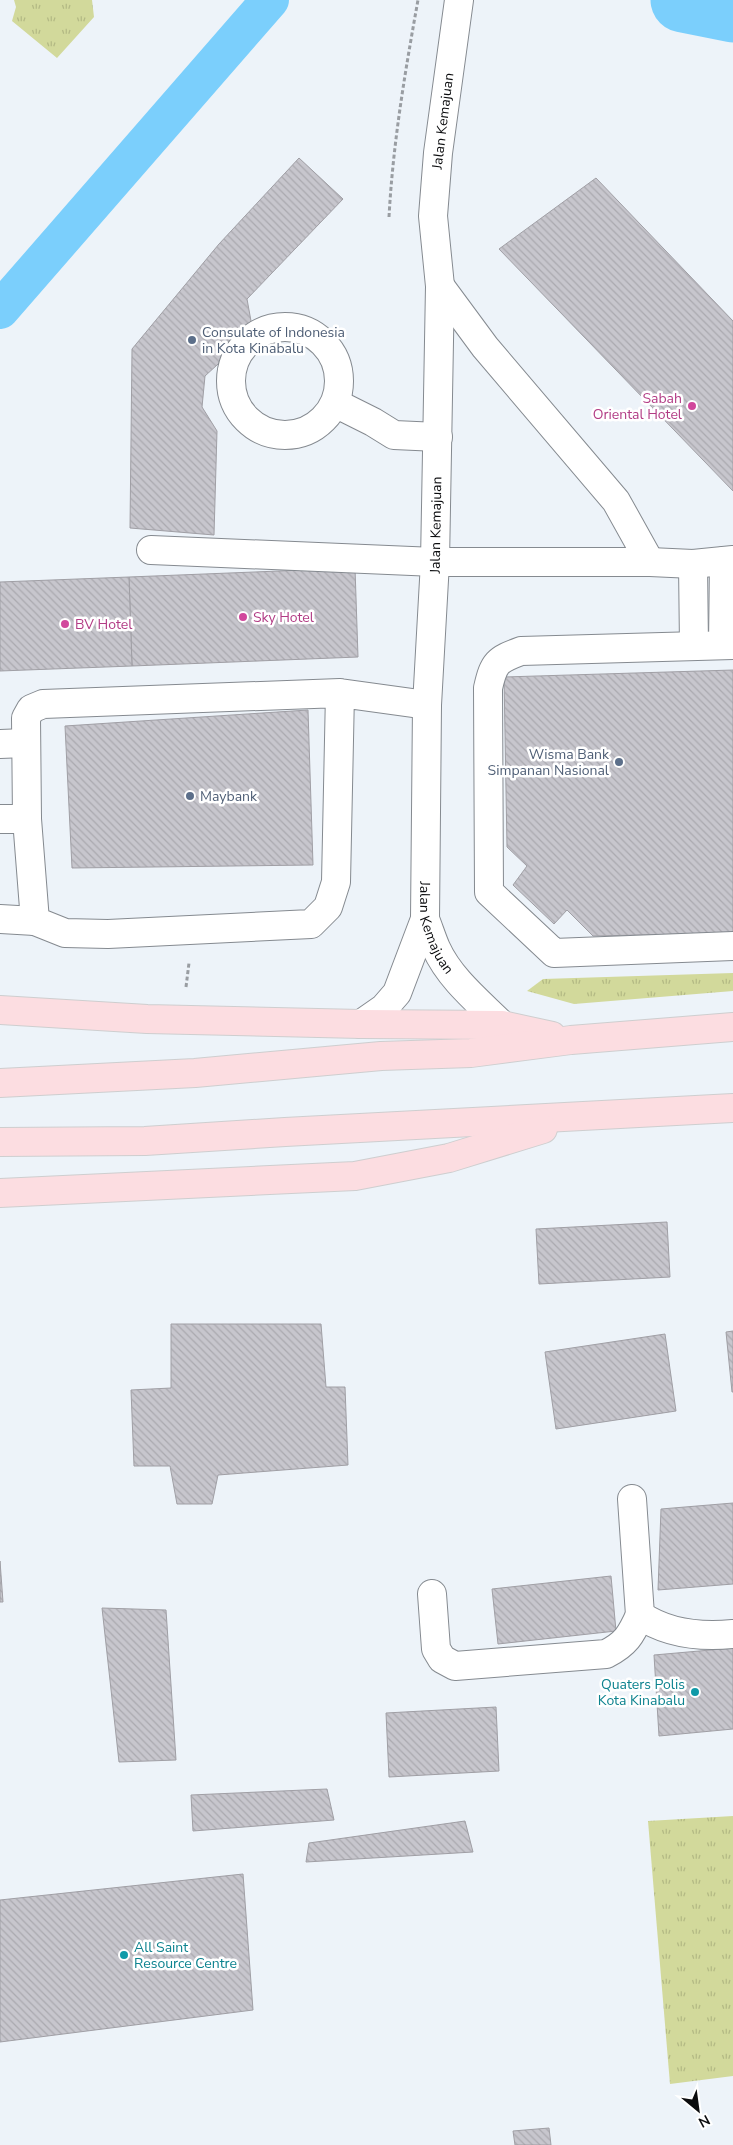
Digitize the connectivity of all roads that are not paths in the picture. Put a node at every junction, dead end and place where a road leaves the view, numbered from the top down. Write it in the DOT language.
graph roads {
  1 [pos="459,0"];
  2 [pos="440,286"];
  3 [pos="335,403"];
  4 [pos="438,437"];
  5 [pos="150,550"];
  6 [pos="729,560"];
  7 [pos="435,562"];
  8 [pos="650,562"];
  9 [pos="693,564"];
  10 [pos="728,645"];
  11 [pos="694,646"];
  12 [pos="340,693"];
  13 [pos="427,705"];
  14 [pos="13,743"];
  15 [pos="0,819"];
  16 [pos="27,819"];
  17 [pos="0,919"];
  18 [pos="425,919"];
  19 [pos="35,921"];
  20 [pos="733,946"];
  21 [pos="0,1010"];
  22 [pos="361,1024"];
  23 [pos="502,1024"];
  24 [pos="733,1027"];
  25 [pos="570,1040"];
  26 [pos="0,1083"];
  27 [pos="733,1108"];
  28 [pos="582,1117"];
  29 [pos="0,1142"];
  30 [pos="0,1193"];
  31 [pos="632,1500"];
  32 [pos="432,1594"];
  33 [pos="640,1615"];
  34 [pos="733,1634"];
  1 -- 2 [label="street, Jalan Kemajuan"];
  2 -- 4 [label="street, Jalan Kemajuan"];
  2 -- 8 [label="street"];
  3 -- 4 [label="street"];
  4 -- 7 [label="street, Jalan Kemajuan"];
  5 -- 7 [label="street"];
  6 -- 9 [label="street"];
  6 -- 10 [label="street"];
  7 -- 8 [label="street"];
  7 -- 13 [label="street, Jalan Kemajuan"];
  8 -- 9 [label="street"];
  9 -- 11 [label="street"];
  10 -- 11 [label="street"];
  11 -- 20 [label="street"];
  12 -- 13 [label="street"];
  12 -- 14 [label="street"];
  12 -- 19 [label="street"];
  13 -- 18 [label="street, Jalan Kemajuan"];
  14 -- 16 [label="street"];
  15 -- 16 [label="street"];
  16 -- 19 [label="street"];
  17 -- 19 [label="street"];
  18 -- 22 [label="street"];
  18 -- 23 [label="street, Jalan Kemajuan"];
  21 -- 22 [label="main road"];
  22 -- 23 [label="main road"];
  23 -- 25 [label="main road"];
  24 -- 25 [label="main road"];
  25 -- 26 [label="main road"];
  27 -- 28 [label="main road"];
  28 -- 29 [label="main road"];
  28 -- 30 [label="main road"];
  31 -- 33 [label="street"];
  32 -- 33 [label="street"];
  33 -- 34 [label="street"];
}
